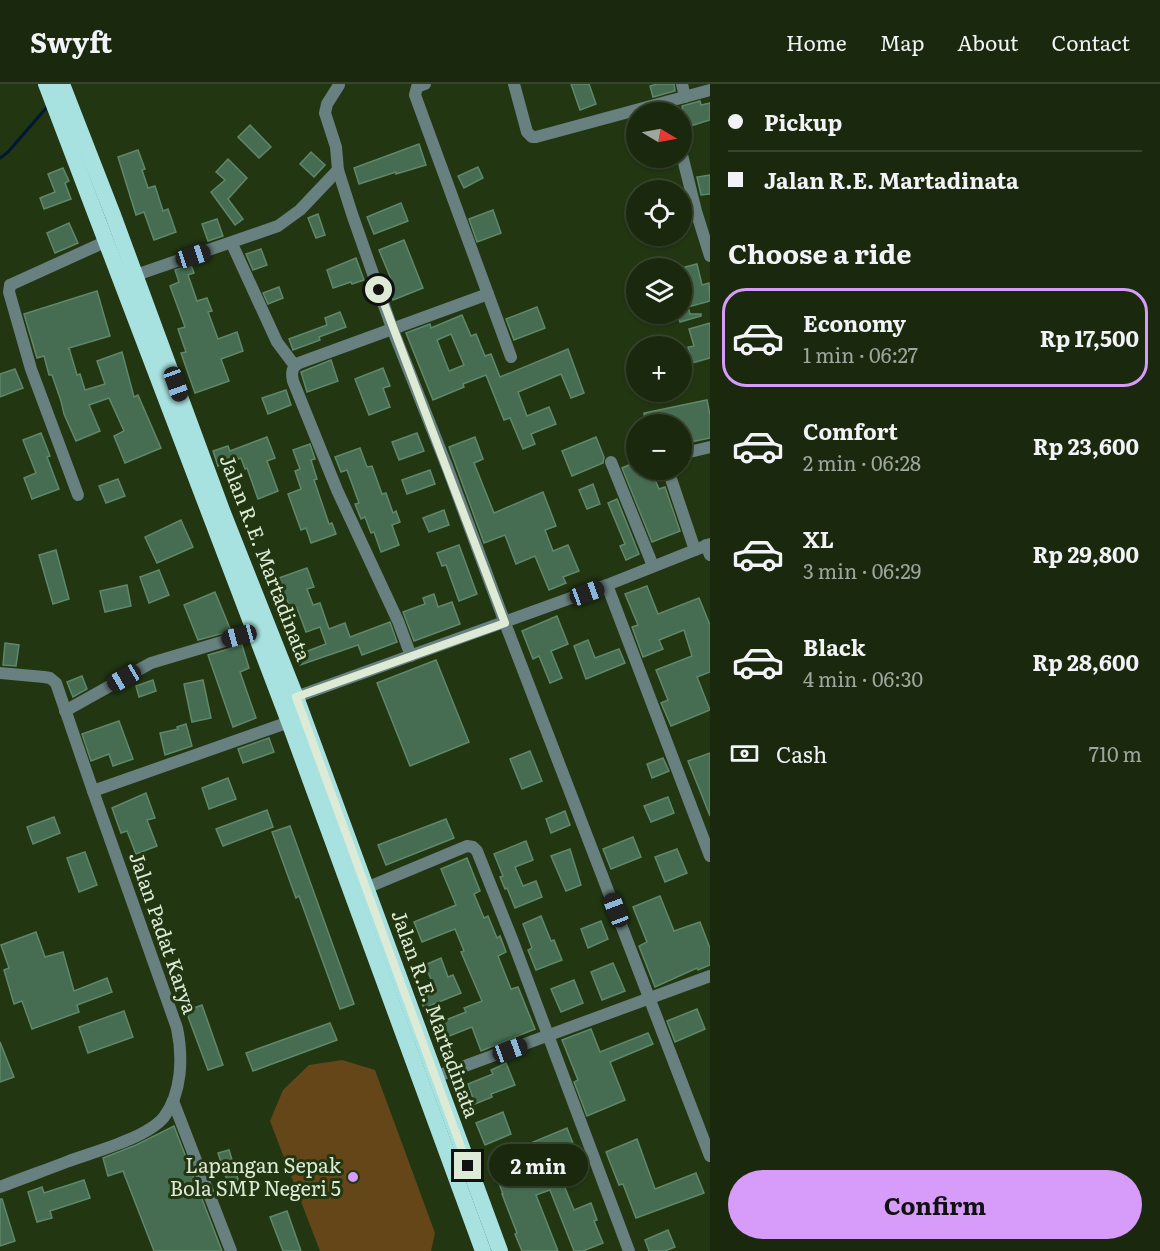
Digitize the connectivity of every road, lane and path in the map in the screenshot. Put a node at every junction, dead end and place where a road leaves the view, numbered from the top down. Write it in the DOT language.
graph roads {
  1 [pos="46,84"];
  2 [pos="62,84"];
  3 [pos="425,84"];
  4 [pos="514,84"];
  5 [pos="682,84"];
  6 [pos="339,85"];
  7 [pos="710,90"];
  8 [pos="685,97"];
  9 [pos="678,102"];
  10 [pos="66,113"];
  11 [pos="626,117"];
  12 [pos="685,168"];
  13 [pos="338,170"];
  14 [pos="106,241"];
  15 [pos="232,244"];
  16 [pos="710,256"];
  17 [pos="136,275"];
  18 [pos="5,282"];
  19 [pos="488,294"];
  20 [pos="392,328"];
  21 [pos="511,357"];
  22 [pos="295,366"];
  23 [pos="170,387"];
  24 [pos="710,447"];
  25 [pos="692,451"];
  26 [pos="611,462"];
  27 [pos="673,480"];
  28 [pos="78,495"];
  29 [pos="705,549"];
  30 [pos="653,566"];
  31 [pos="607,585"];
  32 [pos="505,623"];
  33 [pos="255,632"];
  34 [pos="411,656"];
  35 [pos="0,674"];
  36 [pos="296,697"];
  37 [pos="65,711"];
  38 [pos="289,722"];
  39 [pos="93,791"];
  40 [pos="710,856"];
  41 [pos="366,888"];
  42 [pos="710,976"];
  43 [pos="650,998"];
  44 [pos="548,1036"];
  45 [pos="435,1077"];
  46 [pos="173,1101"];
  47 [pos="710,1156"];
  48 [pos="0,1187"];
  49 [pos="231,1251"];
  50 [pos="483,1251"];
  51 [pos="500,1251"];
  52 [pos="629,1251"];
  1 -- 10 [label="highway, Jalan R.E. Martadinata"];
  2 -- 10 [label="highway, Jalan R.E. Martadinata"];
  3 -- 19 [label="street"];
  4 -- 11 [label="street"];
  5 -- 8 [label="street"];
  6 -- 13 [label="street"];
  7 -- 8 [label="street"];
  8 -- 9 [label="street"];
  10 -- 14 [label="highway, Jalan R.E. Martadinata"];
  10 -- 17 [label="highway, Jalan R.E. Martadinata"];
  12 -- 16 [label="street"];
  13 -- 15 [label="street"];
  13 -- 20 [label="street"];
  14 -- 18 [label="street"];
  14 -- 23 [label="highway, Jalan R.E. Martadinata"];
  15 -- 17 [label="street"];
  15 -- 22 [label="street"];
  17 -- 23 [label="highway, Jalan R.E. Martadinata"];
  18 -- 28 [label="street"];
  19 -- 20 [label="street"];
  19 -- 21 [label="street"];
  20 -- 22 [label="street"];
  20 -- 32 [label="street"];
  22 -- 34 [label="street"];
  23 -- 33 [label="highway, Jalan R.E. Martadinata"];
  23 -- 36 [label="highway, Jalan R.E. Martadinata"];
  24 -- 25 [label="street"];
  26 -- 30 [label="street"];
  27 -- 29 [label="street"];
  29 -- 30 [label="street"];
  30 -- 31 [label="street"];
  31 -- 32 [label="street"];
  31 -- 40 [label="street"];
  32 -- 34 [label="street"];
  32 -- 43 [label="street"];
  33 -- 37 [label="street"];
  33 -- 38 [label="highway, Jalan R.E. Martadinata"];
  34 -- 36 [label="street"];
  35 -- 37 [label="street, Jalan Padat Karya"];
  36 -- 41 [label="highway, Jalan R.E. Martadinata"];
  37 -- 39 [label="street, Jalan Padat Karya"];
  38 -- 39 [label="street"];
  38 -- 50 [label="highway, Jalan R.E. Martadinata"];
  39 -- 46 [label="street, Jalan Padat Karya"];
  41 -- 44 [label="street"];
  41 -- 45 [label="highway, Jalan R.E. Martadinata"];
  42 -- 43 [label="street"];
  43 -- 44 [label="street"];
  43 -- 47 [label="street"];
  44 -- 45 [label="street"];
  44 -- 52 [label="street"];
  45 -- 51 [label="highway, Jalan R.E. Martadinata"];
  46 -- 48 [label="street, Jalan Padat Karya"];
  46 -- 49 [label="street"];
}
